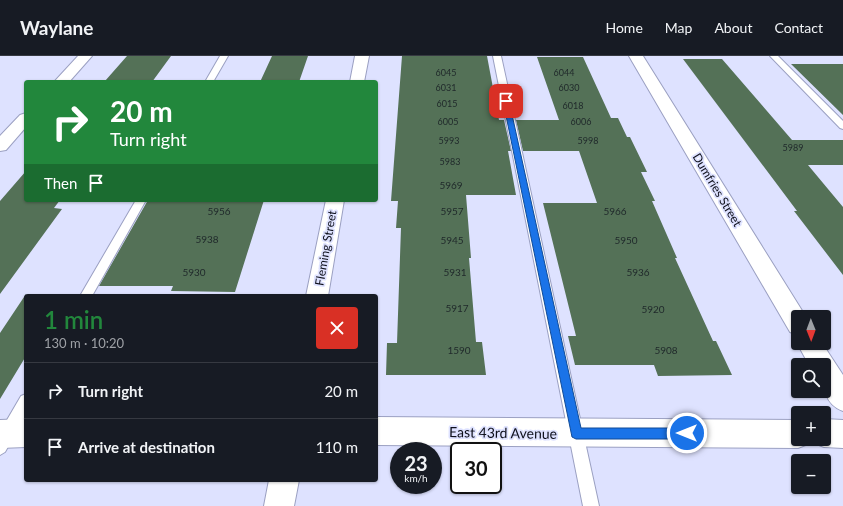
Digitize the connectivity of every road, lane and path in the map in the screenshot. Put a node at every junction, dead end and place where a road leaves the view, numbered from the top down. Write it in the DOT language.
graph roads {
  1 [pos="85,56"];
  2 [pos="224,56"];
  3 [pos="362,56"];
  4 [pos="497,56"];
  5 [pos="636,56"];
  6 [pos="774,56"];
  7 [pos="62,80"];
  8 [pos="210,80"];
  9 [pos="357,80"];
  10 [pos="24,120"];
  11 [pos="843,126"];
  12 [pos="0,146"];
  13 [pos="140,202"];
  14 [pos="335,202"];
  15 [pos="87,294"];
  16 [pos="318,294"];
  17 [pos="791,312"];
  18 [pos="831,379"];
  19 [pos="843,399"];
  20 [pos="24,405"];
  21 [pos="378,431"];
  22 [pos="576,433"];
  23 [pos="831,433"];
  24 [pos="791,434"];
  25 [pos="843,434"];
  26 [pos="8,437"];
  27 [pos="284,482"];
  28 [pos="279,506"];
  29 [pos="591,506"];
  1 -- 7 [label="street"];
  2 -- 8 [label="lane"];
  3 -- 9 [label="street"];
  4 -- 22 [label="lane"];
  5 -- 17 [label="street, Dumfries Street"];
  6 -- 11 [label="lane"];
  10 -- 12 [label="street"];
  13 -- 15 [label="lane"];
  14 -- 16 [label="street, Fleming Street"];
  18 -- 19 [label="street"];
  20 -- 26 [label="lane"];
  21 -- 22 [label="street, East 43rd Avenue"];
  22 -- 24 [label="street, East 43rd Avenue"];
  22 -- 29 [label="lane"];
  23 -- 25 [label="street"];
  27 -- 28 [label="street"];
}
